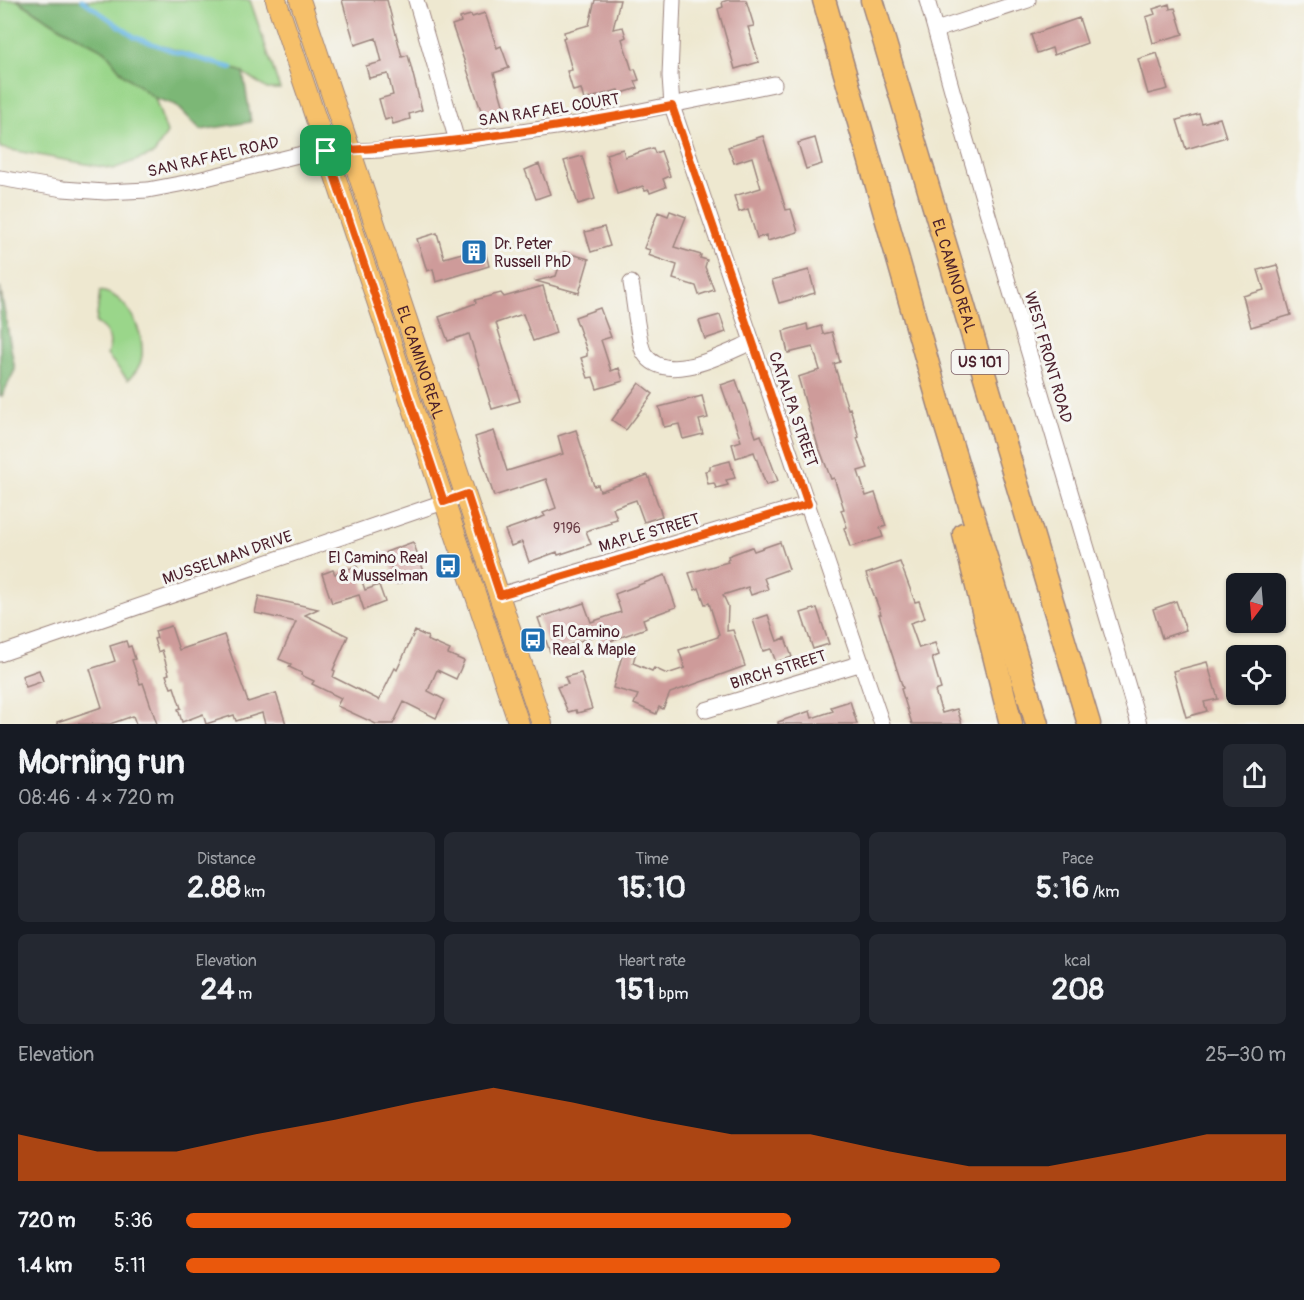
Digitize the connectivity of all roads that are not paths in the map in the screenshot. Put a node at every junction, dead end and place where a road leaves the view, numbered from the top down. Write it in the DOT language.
graph roads {
  1 [pos="276,0"];
  2 [pos="300,0"];
  3 [pos="416,0"];
  4 [pos="673,0"];
  5 [pos="824,0"];
  6 [pos="872,0"];
  7 [pos="927,0"];
  8 [pos="1028,0"];
  9 [pos="936,30"];
  10 [pos="774,84"];
  11 [pos="672,106"];
  12 [pos="457,141"];
  13 [pos="350,150"];
  14 [pos="326,151"];
  15 [pos="0,178"];
  16 [pos="631,283"];
  17 [pos="752,342"];
  18 [pos="943,417"];
  19 [pos="467,494"];
  20 [pos="444,502"];
  21 [pos="808,504"];
  22 [pos="500,595"];
  23 [pos="0,654"];
  24 [pos="862,663"];
  25 [pos="706,710"];
  26 [pos="519,724"];
  27 [pos="543,724"];
  28 [pos="882,724"];
  29 [pos="1011,724"];
  30 [pos="1037,724"];
  31 [pos="1089,724"];
  32 [pos="1139,724"];
  1 -- 14 [label="main road, EL CAMINO REAL"];
  2 -- 13 [label="main road, EL CAMINO REAL"];
  3 -- 12 [label="street"];
  4 -- 11 [label="street, CATALPA STREET"];
  5 -- 18 [label="highway, US 101"];
  6 -- 31 [label="highway, EL CAMINO REAL / US 101"];
  7 -- 9 [label="street, WEST FRONT ROAD"];
  8 -- 9 [label="street"];
  9 -- 32 [label="street, WEST FRONT ROAD"];
  10 -- 11 [label="street, SAN RAFAEL COURT"];
  11 -- 12 [label="street, SAN RAFAEL COURT"];
  11 -- 17 [label="street, CATALPA STREET"];
  12 -- 13 [label="street, SAN RAFAEL COURT"];
  13 -- 14 [label="street, SAN RAFAEL COURT"];
  13 -- 19 [label="main road, EL CAMINO REAL"];
  14 -- 15 [label="street, SAN RAFAEL ROAD"];
  14 -- 20 [label="main road, EL CAMINO REAL"];
  16 -- 17 [label="street"];
  17 -- 21 [label="street, CATALPA STREET"];
  18 -- 29 [label="highway"];
  18 -- 30 [label="highway, US 101"];
  19 -- 20 [label="street, MUSSELMAN DRIVE"];
  19 -- 22 [label="main road, EL CAMINO REAL"];
  20 -- 23 [label="street, MUSSELMAN DRIVE"];
  20 -- 26 [label="main road, EL CAMINO REAL"];
  21 -- 22 [label="street, MAPLE STREET"];
  21 -- 24 [label="street, CATALPA STREET"];
  22 -- 27 [label="main road, EL CAMINO REAL"];
  24 -- 25 [label="street, BIRCH STREET"];
  24 -- 28 [label="street, CATALPA STREET"];
}
